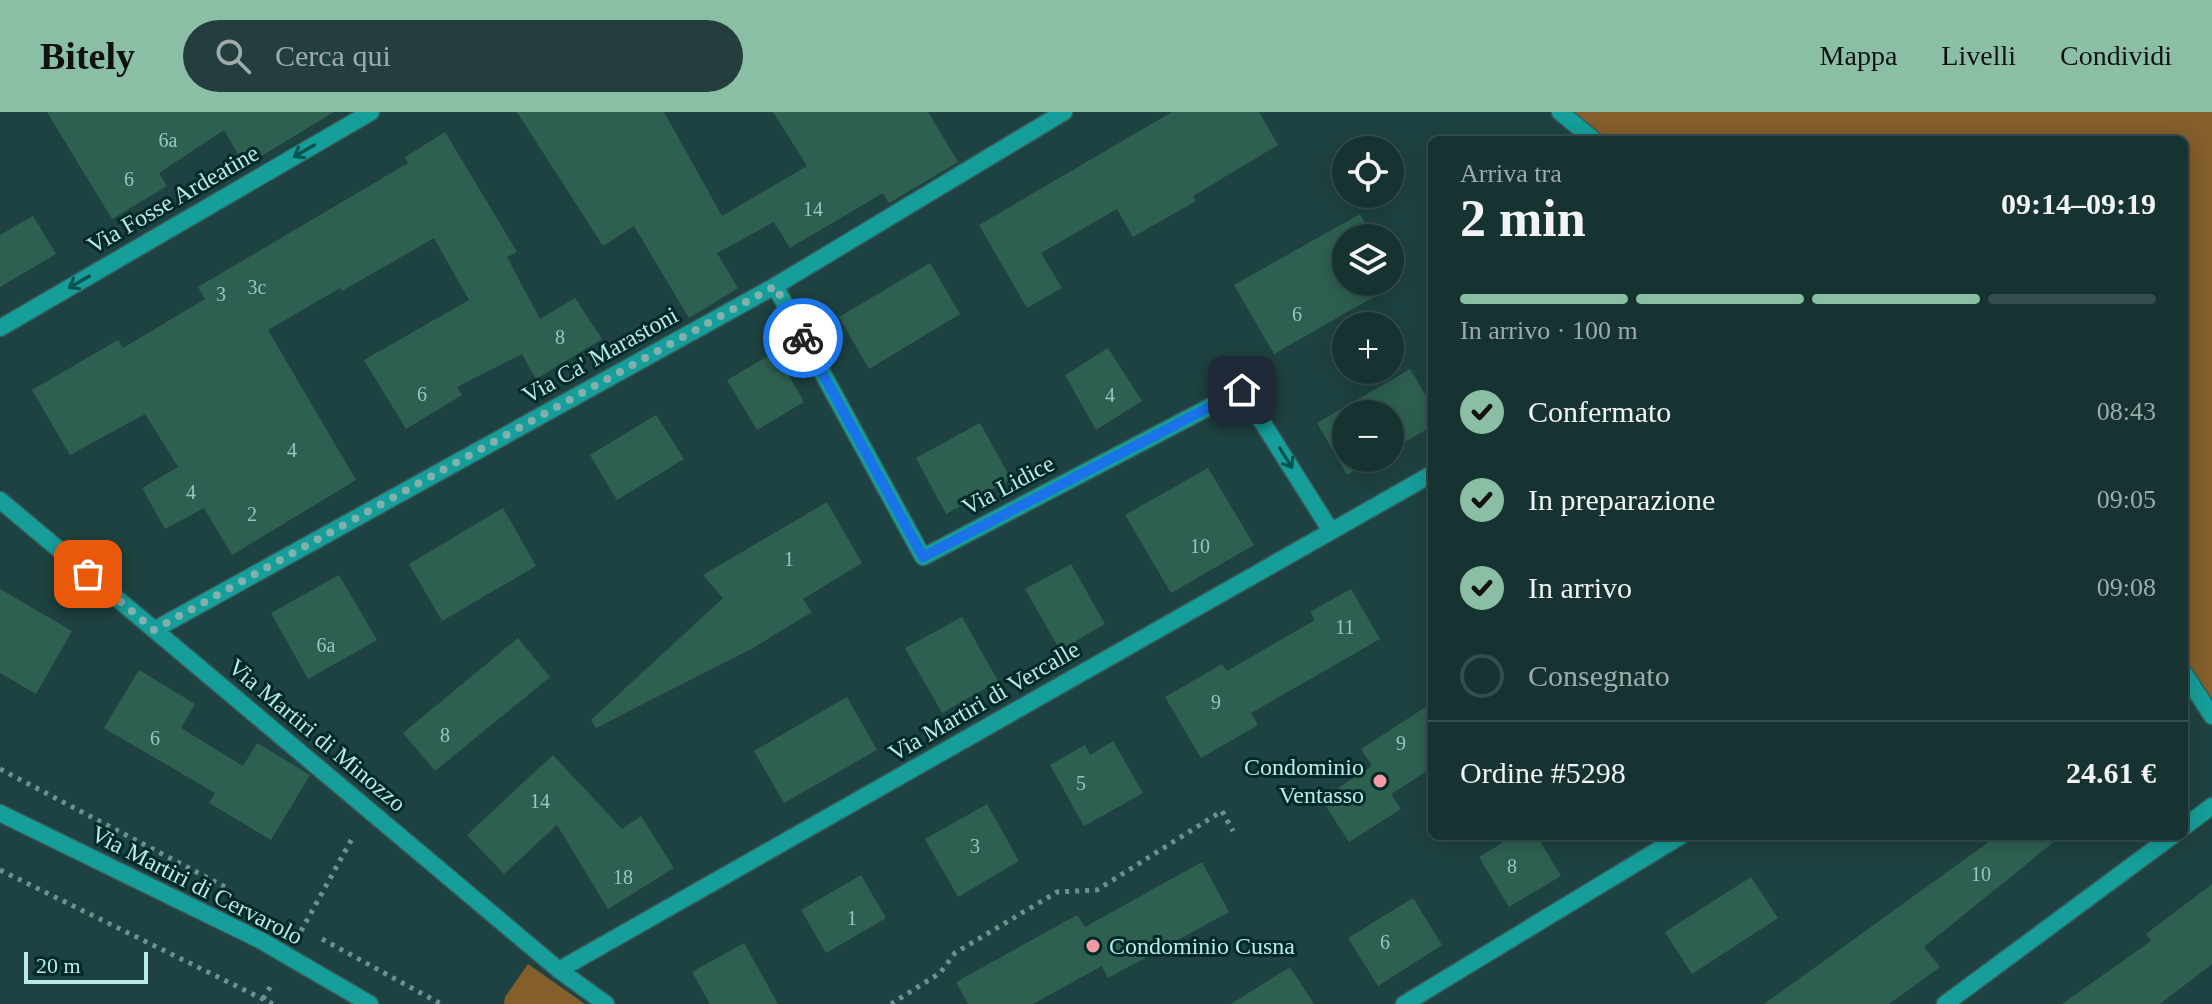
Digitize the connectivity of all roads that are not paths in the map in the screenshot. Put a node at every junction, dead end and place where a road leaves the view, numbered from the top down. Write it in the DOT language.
graph roads {
  1 [pos="371,112"];
  2 [pos="1064,112"];
  3 [pos="1560,112"];
  4 [pos="1589,136"];
  5 [pos="775,286"];
  6 [pos="0,328"];
  7 [pos="1428,476"];
  8 [pos="0,500"];
  9 [pos="1331,531"];
  10 [pos="154,630"];
  11 [pos="2188,679"];
  12 [pos="2212,716"];
  13 [pos="2212,806"];
  14 [pos="0,813"];
  15 [pos="2188,824"];
  16 [pos="1674,840"];
  17 [pos="2167,840"];
  18 [pos="559,970"];
  19 [pos="370,1004"];
  20 [pos="606,1004"];
  21 [pos="1404,1004"];
  22 [pos="1945,1004"];
  1 -- 6 [label="street, Via Fosse Ardeatine, one-way"];
  2 -- 5 [label="street, Via Ca' Marastoni"];
  3 -- 4 [label="street"];
  5 -- 9 [label="street, Via Lidice, one-way"];
  5 -- 10 [label="street, Via Ca' Marastoni"];
  7 -- 9 [label="street, Via Martiri di Vercalle"];
  8 -- 10 [label="street, Via Martiri di Minozzo"];
  9 -- 18 [label="street, Via Martiri di Vercalle"];
  10 -- 18 [label="street, Via Martiri di Minozzo"];
  11 -- 12 [label="street"];
  13 -- 15 [label="street"];
  14 -- 19 [label="street, Via Martiri di Cervarolo"];
  16 -- 21 [label="street"];
  17 -- 22 [label="street"];
  18 -- 20 [label="street, Via Martiri di Minozzo"];
}
